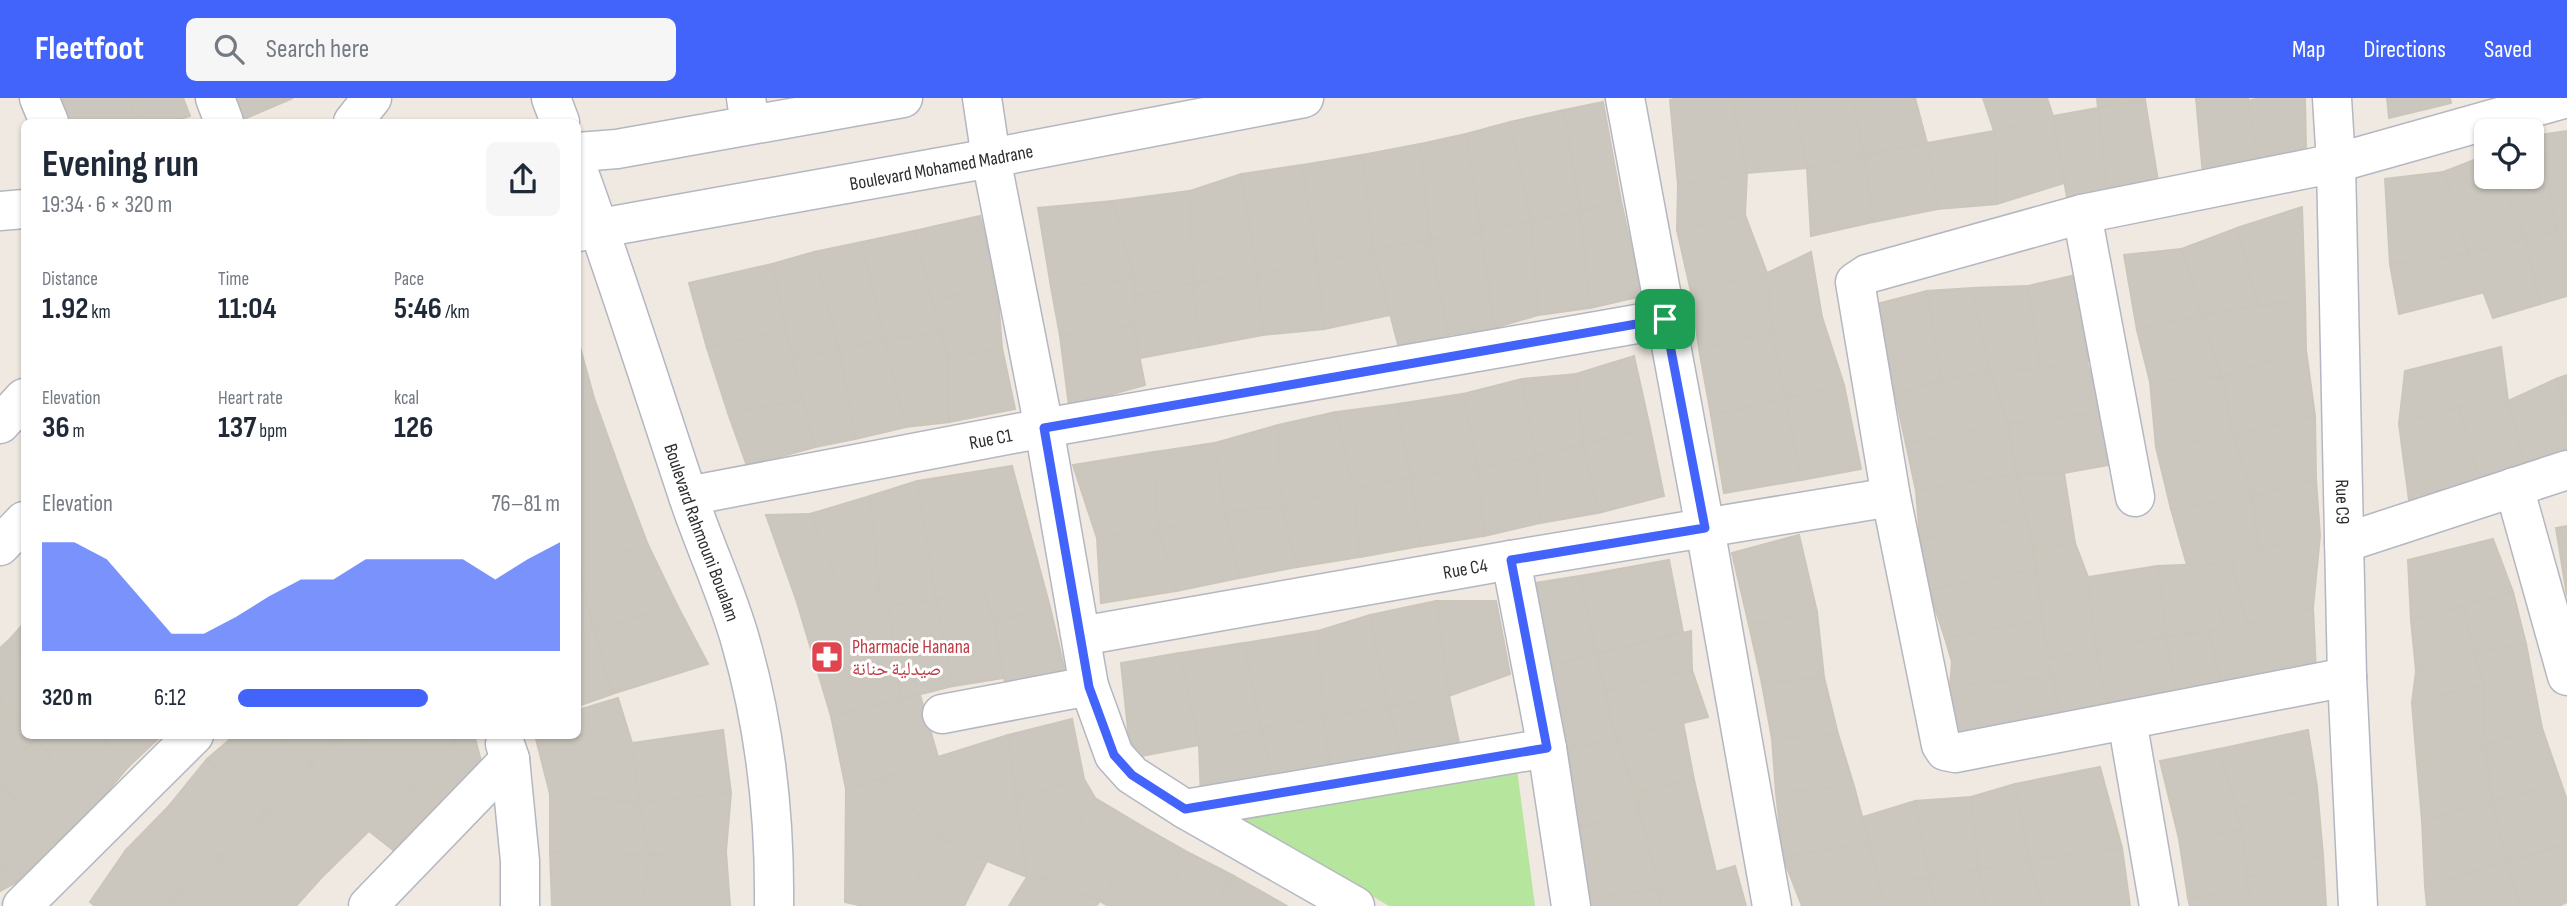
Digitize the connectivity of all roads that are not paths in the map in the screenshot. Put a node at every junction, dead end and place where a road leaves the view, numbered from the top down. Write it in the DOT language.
graph roads {
  1 [pos="39,98"];
  2 [pos="215,98"];
  3 [pos="372,98"];
  4 [pos="551,98"];
  5 [pos="903,98"];
  6 [pos="982,98"];
  7 [pos="1304,98"];
  8 [pos="1625,98"];
  9 [pos="2332,98"];
  10 [pos="2567,98"];
  11 [pos="748,111"];
  12 [pos="48,119"];
  13 [pos="223,119"];
  14 [pos="355,119"];
  15 [pos="559,119"];
  16 [pos="581,152"];
  17 [pos="991,158"];
  18 [pos="2336,163"];
  19 [pos="581,188"];
  20 [pos="21,209"];
  21 [pos="0,211"];
  22 [pos="2082,215"];
  23 [pos="588,230"];
  24 [pos="1665,319"];
  25 [pos="21,401"];
  26 [pos="0,424"];
  27 [pos="1044,428"];
  28 [pos="2567,470"];
  29 [pos="2514,487"];
  30 [pos="688,495"];
  31 [pos="1891,497"];
  32 [pos="2135,497"];
  33 [pos="21,524"];
  34 [pos="1705,528"];
  35 [pos="2344,543"];
  36 [pos="0,546"];
  37 [pos="1511,560"];
  38 [pos="1081,636"];
  39 [pos="2567,676"];
  40 [pos="2347,677"];
  41 [pos="1089,687"];
  42 [pos="942,714"];
  43 [pos="2127,720"];
  44 [pos="190,739"];
  45 [pos="506,747"];
  46 [pos="1547,748"];
  47 [pos="1185,809"];
  48 [pos="776,905"];
  49 [pos="22,906"];
  50 [pos="368,906"];
  51 [pos="520,906"];
  52 [pos="1355,906"];
  53 [pos="1571,906"];
  54 [pos="1772,906"];
  55 [pos="2159,906"];
  56 [pos="2358,906"];
  1 -- 12 [label="street"];
  2 -- 13 [label="street"];
  3 -- 14 [label="street"];
  4 -- 15 [label="street"];
  5 -- 11 [label="street"];
  6 -- 17 [label="street"];
  7 -- 17 [label="street, Boulevard Mohamed Madrane"];
  8 -- 24 [label="street"];
  9 -- 18 [label="street, Rue C9"];
  10 -- 18 [label="street"];
  11 -- 16 [label="street"];
  17 -- 23 [label="street, Boulevard Mohamed Madrane"];
  17 -- 27 [label="street"];
  18 -- 22 [label="street"];
  18 -- 35 [label="street, Rue C9"];
  19 -- 23 [label="street, Boulevard Rahmouni Boualam"];
  20 -- 21 [label="street"];
  22 -- 31 [label="street"];
  22 -- 32 [label="street"];
  23 -- 30 [label="street, Boulevard Rahmouni Boualam"];
  24 -- 27 [label="street, Rue C1"];
  24 -- 34 [label="street"];
  25 -- 26 [label="street"];
  27 -- 30 [label="street, Rue C1"];
  27 -- 38 [label="street"];
  28 -- 29 [label="street"];
  29 -- 35 [label="street"];
  29 -- 39 [label="street"];
  30 -- 48 [label="street, Boulevard Rahmouni Boualam"];
  31 -- 34 [label="street, Rue C4"];
  31 -- 43 [label="street"];
  33 -- 36 [label="street"];
  34 -- 37 [label="street, Rue C4"];
  34 -- 54 [label="street"];
  35 -- 40 [label="street, Rue C9"];
  37 -- 38 [label="street, Rue C4"];
  37 -- 46 [label="street"];
  38 -- 41 [label="street"];
  40 -- 43 [label="street"];
  40 -- 56 [label="street, Rue C9"];
  41 -- 42 [label="street"];
  41 -- 47 [label="street"];
  43 -- 55 [label="street"];
  44 -- 49 [label="street"];
  45 -- 50 [label="street"];
  45 -- 51 [label="street"];
  46 -- 47 [label="street"];
  46 -- 53 [label="street"];
  47 -- 52 [label="street"];
}
